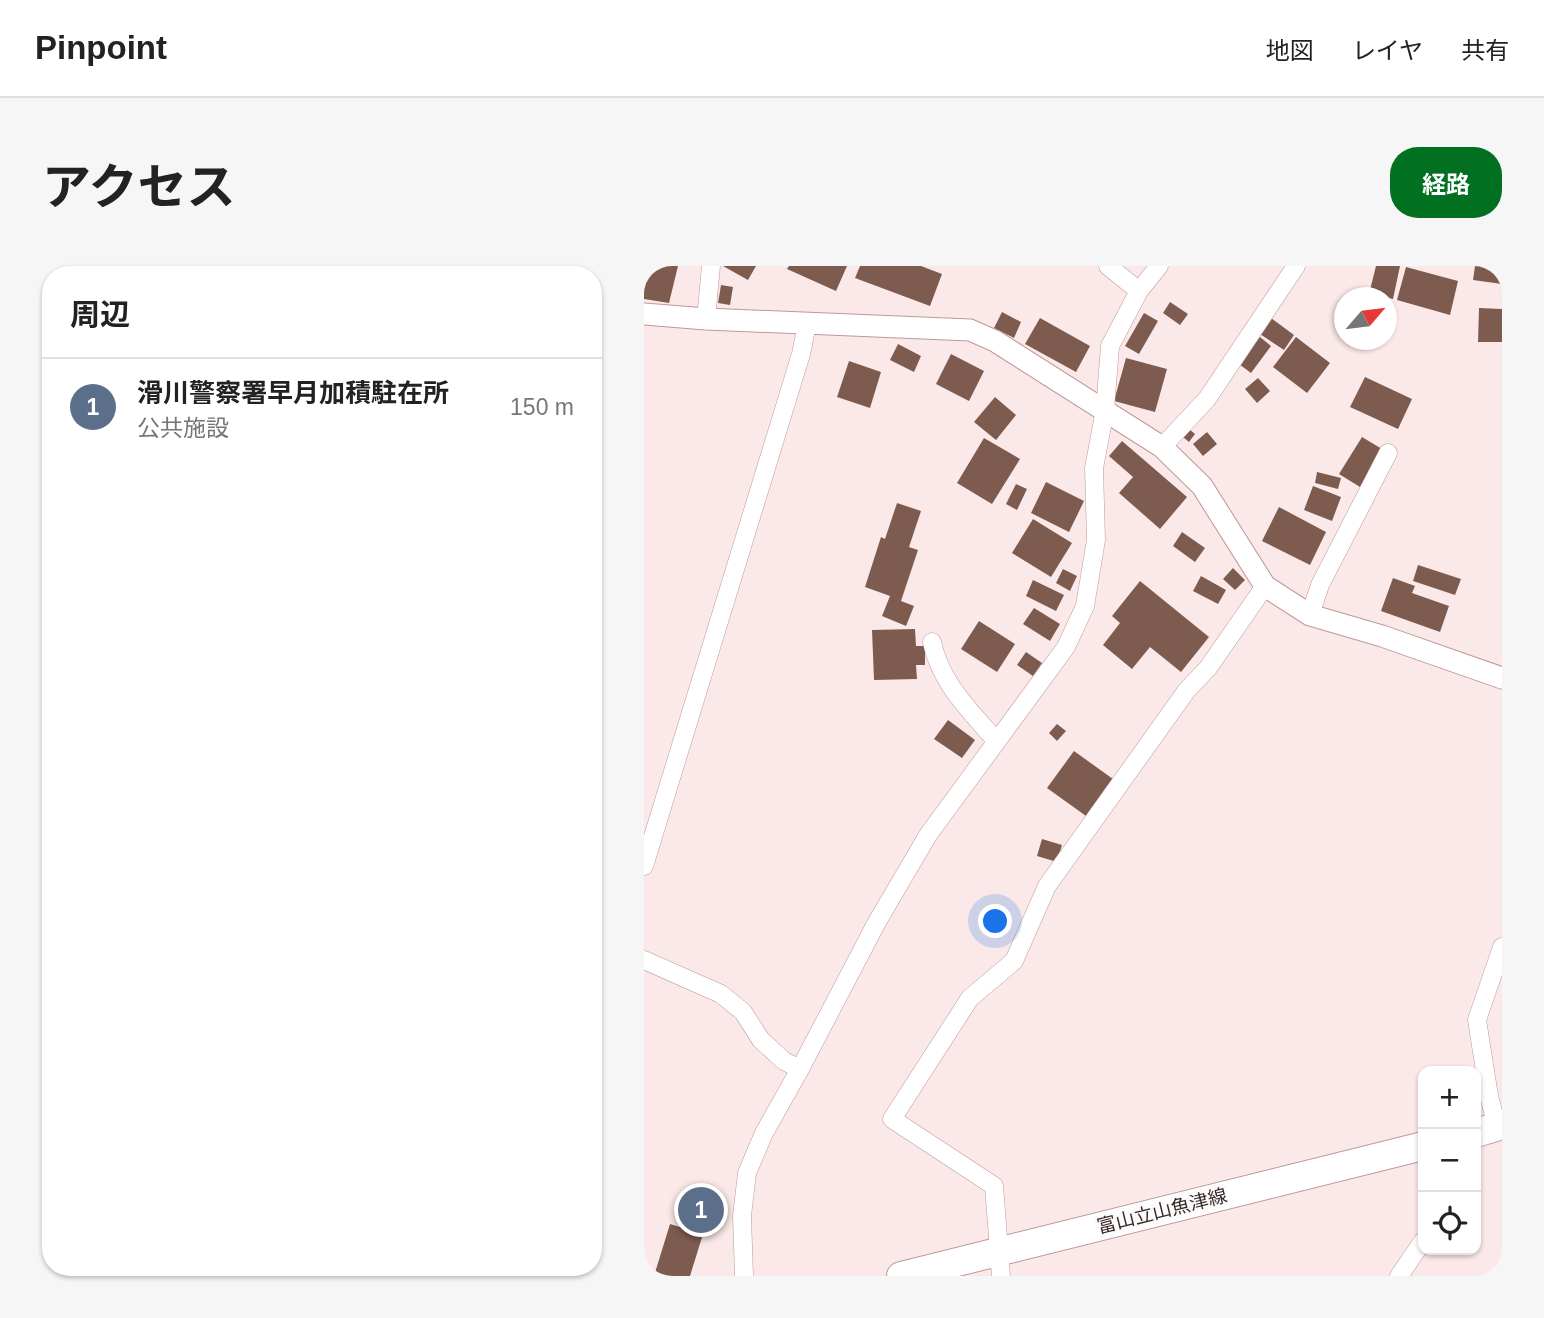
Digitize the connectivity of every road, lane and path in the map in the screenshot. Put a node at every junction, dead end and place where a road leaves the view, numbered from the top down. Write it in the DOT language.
graph roads {
  1 [pos="711,266"];
  2 [pos="1108,266"];
  3 [pos="1159,266"];
  4 [pos="1296,266"];
  5 [pos="1139,291"];
  6 [pos="644,314"];
  7 [pos="706,319"];
  8 [pos="807,324"];
  9 [pos="1105,410"];
  10 [pos="1161,447"];
  11 [pos="1388,453"];
  12 [pos="1265,586"];
  13 [pos="1310,615"];
  14 [pos="932,642"];
  15 [pos="1502,678"];
  16 [pos="996,741"];
  17 [pos="644,866"];
  18 [pos="1502,947"];
  19 [pos="644,960"];
  20 [pos="800,1069"];
  21 [pos="1492,1128"];
  22 [pos="1418,1147"];
  23 [pos="1418,1248"];
  24 [pos="1000,1264"];
  25 [pos="744,1276"];
  26 [pos="901,1276"];
  27 [pos="1399,1276"];
  1 -- 7 [label="street"];
  2 -- 5 [label="street"];
  3 -- 5 [label="street"];
  4 -- 10 [label="street"];
  5 -- 9 [label="street"];
  6 -- 7 [label="street"];
  7 -- 8 [label="street"];
  8 -- 9 [label="street"];
  8 -- 17 [label="street"];
  9 -- 10 [label="street"];
  9 -- 16 [label="street"];
  10 -- 12 [label="street"];
  11 -- 13 [label="street"];
  12 -- 13 [label="street"];
  12 -- 24 [label="street"];
  13 -- 15 [label="street"];
  14 -- 16 [label="street"];
  16 -- 20 [label="street"];
  18 -- 21 [label="street"];
  19 -- 20 [label="street"];
  20 -- 25 [label="street"];
  22 -- 24 [label="main road, 富山立山魚津線"];
  23 -- 27 [label="street"];
  24 -- 26 [label="main road, 富山立山魚津線"];
}
